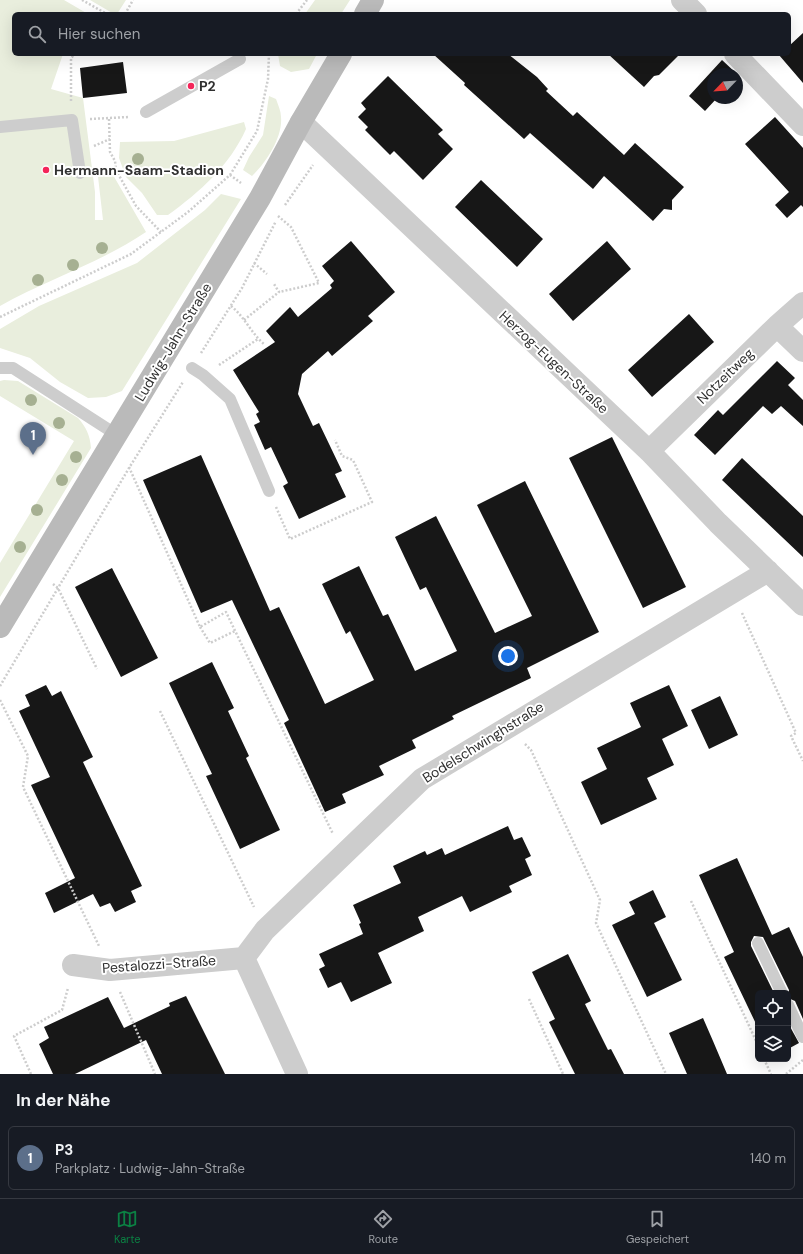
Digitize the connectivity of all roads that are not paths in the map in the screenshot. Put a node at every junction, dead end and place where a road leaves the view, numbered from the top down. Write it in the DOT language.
graph roads {
  1 [pos="373,0"];
  2 [pos="366,12"];
  3 [pos="340,56"];
  4 [pos="737,56"];
  5 [pos="240,59"];
  6 [pos="146,112"];
  7 [pos="301,122"];
  8 [pos="803,125"];
  9 [pos="0,127"];
  10 [pos="80,173"];
  11 [pos="803,303"];
  12 [pos="777,326"];
  13 [pos="803,351"];
  14 [pos="0,368"];
  15 [pos="192,368"];
  16 [pos="117,435"];
  17 [pos="649,451"];
  18 [pos="269,490"];
  19 [pos="768,571"];
  20 [pos="803,605"];
  21 [pos="0,627"];
  22 [pos="758,943"];
  23 [pos="244,958"];
  24 [pos="73,965"];
  25 [pos="781,990"];
  26 [pos="791,1011"];
  27 [pos="803,1037"];
  28 [pos="297,1074"];
  1 -- 2 [label="street"];
  3 -- 7 [label="street, Ludwig-Jahn-Straße"];
  4 -- 8 [label="street"];
  5 -- 6 [label="lane"];
  7 -- 16 [label="street, Ludwig-Jahn-Straße"];
  7 -- 17 [label="street, Herzog-Eugen-Straße"];
  9 -- 10 [label="lane"];
  11 -- 12 [label="street, Notzeitweg"];
  12 -- 13 [label="street"];
  12 -- 17 [label="street, Notzeitweg"];
  14 -- 16 [label="lane"];
  15 -- 18 [label="lane"];
  16 -- 21 [label="street, Ludwig-Jahn-Straße"];
  17 -- 19 [label="street, Herzog-Eugen-Straße"];
  19 -- 20 [label="street, Herzog-Eugen-Straße"];
  19 -- 23 [label="street, Bodelschwinghstraße"];
  22 -- 25 [label="lane"];
  23 -- 24 [label="street, Pestalozzi-Straße"];
  23 -- 28 [label="street"];
  26 -- 27 [label="lane"];
}
